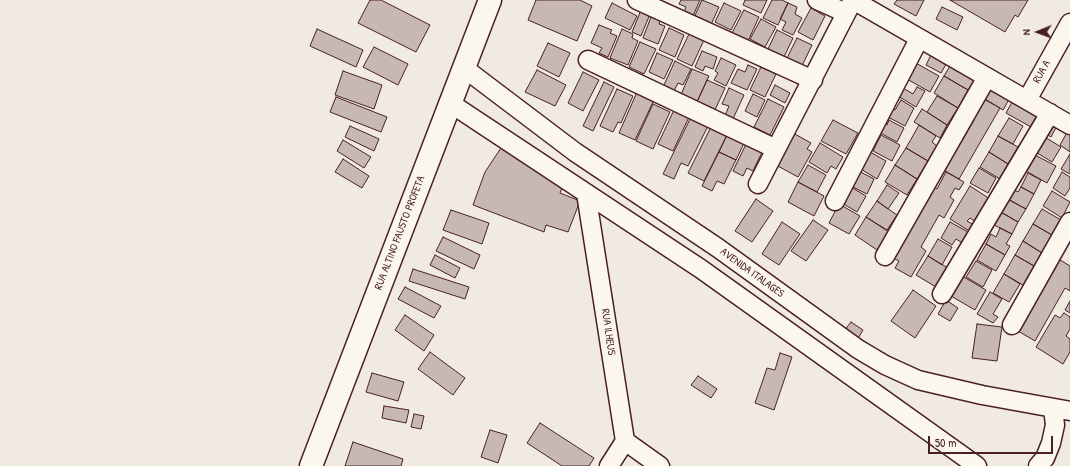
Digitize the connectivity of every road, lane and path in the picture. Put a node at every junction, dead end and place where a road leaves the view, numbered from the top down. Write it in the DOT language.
graph roads {
  1 [pos="490,0"];
  2 [pos="637,0"];
  3 [pos="816,0"];
  4 [pos="851,4"];
  5 [pos="1067,35"];
  6 [pos="919,39"];
  7 [pos="588,60"];
  8 [pos="464,68"];
  9 [pos="987,77"];
  10 [pos="812,80"];
  11 [pos="1026,100"];
  12 [pos="450,103"];
  13 [pos="1050,113"];
  14 [pos="1070,125"];
  15 [pos="776,149"];
  16 [pos="758,184"];
  17 [pos="586,193"];
  18 [pos="834,201"];
  19 [pos="1070,222"];
  20 [pos="718,248"];
  21 [pos="884,256"];
  22 [pos="701,269"];
  23 [pos="942,294"];
  24 [pos="1012,325"];
  25 [pos="885,365"];
  26 [pos="870,390"];
  27 [pos="1062,409"];
  28 [pos="625,441"];
  29 [pos="311,466"];
  30 [pos="609,466"];
  31 [pos="660,466"];
  32 [pos="977,466"];
  33 [pos="1038,466"];
  1 -- 8 [label="main road, RUA ALTINO FAUSTO PROFETA"];
  2 -- 10 [label="street"];
  3 -- 4 [label="street"];
  4 -- 6 [label="street"];
  4 -- 10 [label="street"];
  5 -- 11 [label="street, RUA A"];
  6 -- 9 [label="street"];
  6 -- 18 [label="street"];
  7 -- 15 [label="street"];
  8 -- 12 [label="main road, RUA ALTINO FAUSTO PROFETA"];
  8 -- 20 [label="street, AVENIDA ITALAGES"];
  9 -- 11 [label="street"];
  9 -- 21 [label="street"];
  10 -- 15 [label="street"];
  11 -- 13 [label="street"];
  12 -- 17 [label="street"];
  12 -- 29 [label="main road, RUA ALTINO FAUSTO PROFETA"];
  13 -- 14 [label="street"];
  13 -- 23 [label="street"];
  15 -- 16 [label="street"];
  17 -- 22 [label="street"];
  17 -- 28 [label="street, RUA ILHEUS"];
  19 -- 24 [label="street"];
  20 -- 22 [label="street"];
  20 -- 25 [label="street, AVENIDA ITALAGES"];
  22 -- 26 [label="street"];
  25 -- 26 [label="street"];
  25 -- 27 [label="street, AVENIDA ITALAGES"];
  26 -- 32 [label="street"];
  27 -- 33 [label="street"];
  28 -- 30 [label="street"];
  28 -- 31 [label="street"];
}
